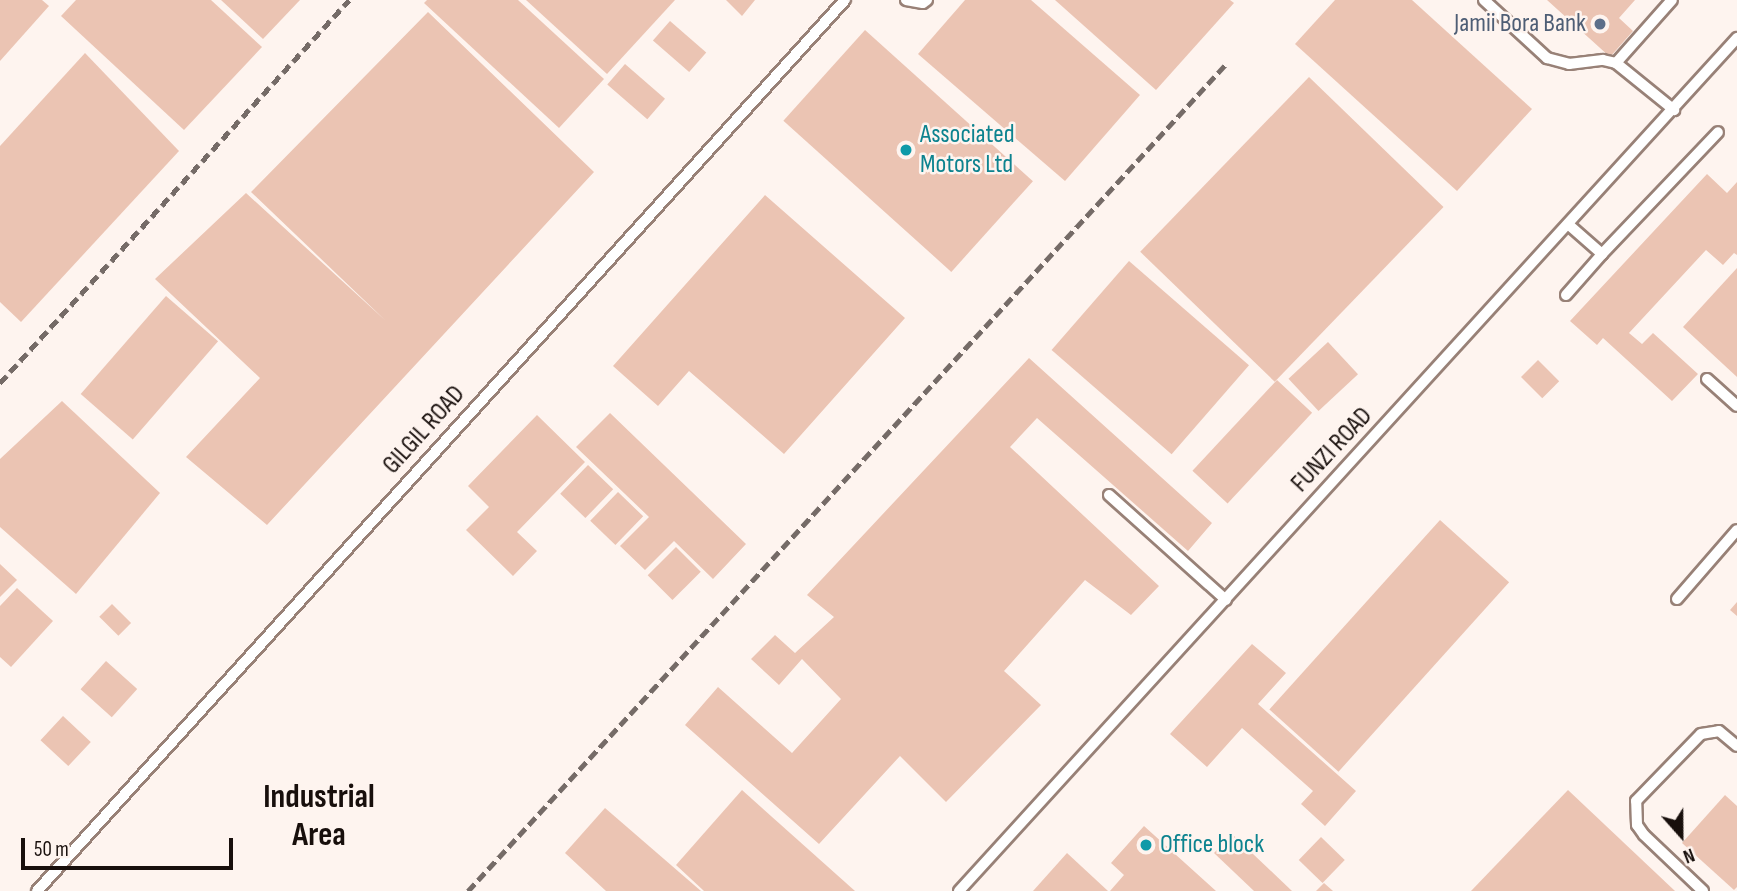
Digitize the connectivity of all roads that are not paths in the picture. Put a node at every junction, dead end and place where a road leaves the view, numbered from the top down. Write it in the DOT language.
graph roads {
  1 [pos="845,0"];
  2 [pos="906,0"];
  3 [pos="927,0"];
  4 [pos="1484,0"];
  5 [pos="1672,0"];
  6 [pos="1737,38"];
  7 [pos="1616,63"];
  8 [pos="1674,110"];
  9 [pos="1718,132"];
  10 [pos="1569,225"];
  11 [pos="1602,254"];
  12 [pos="1566,295"];
  13 [pos="1707,379"];
  14 [pos="1737,406"];
  15 [pos="1109,495"];
  16 [pos="1737,530"];
  17 [pos="1677,599"];
  18 [pos="1226,600"];
  19 [pos="1737,746"];
  20 [pos="37,891"];
  21 [pos="959,891"];
  22 [pos="1703,891"];
  1 -- 20 [label="lane, GILGIL ROAD"];
  2 -- 3 [label="lane"];
  4 -- 7 [label="lane"];
  5 -- 7 [label="lane"];
  6 -- 8 [label="lane, FUNZI ROAD"];
  7 -- 8 [label="lane"];
  8 -- 10 [label="lane, FUNZI ROAD"];
  9 -- 11 [label="lane"];
  10 -- 11 [label="lane"];
  10 -- 18 [label="lane, FUNZI ROAD"];
  11 -- 12 [label="lane"];
  13 -- 14 [label="lane"];
  15 -- 18 [label="lane"];
  16 -- 17 [label="lane"];
  18 -- 21 [label="lane, FUNZI ROAD"];
  19 -- 22 [label="lane"];
}
